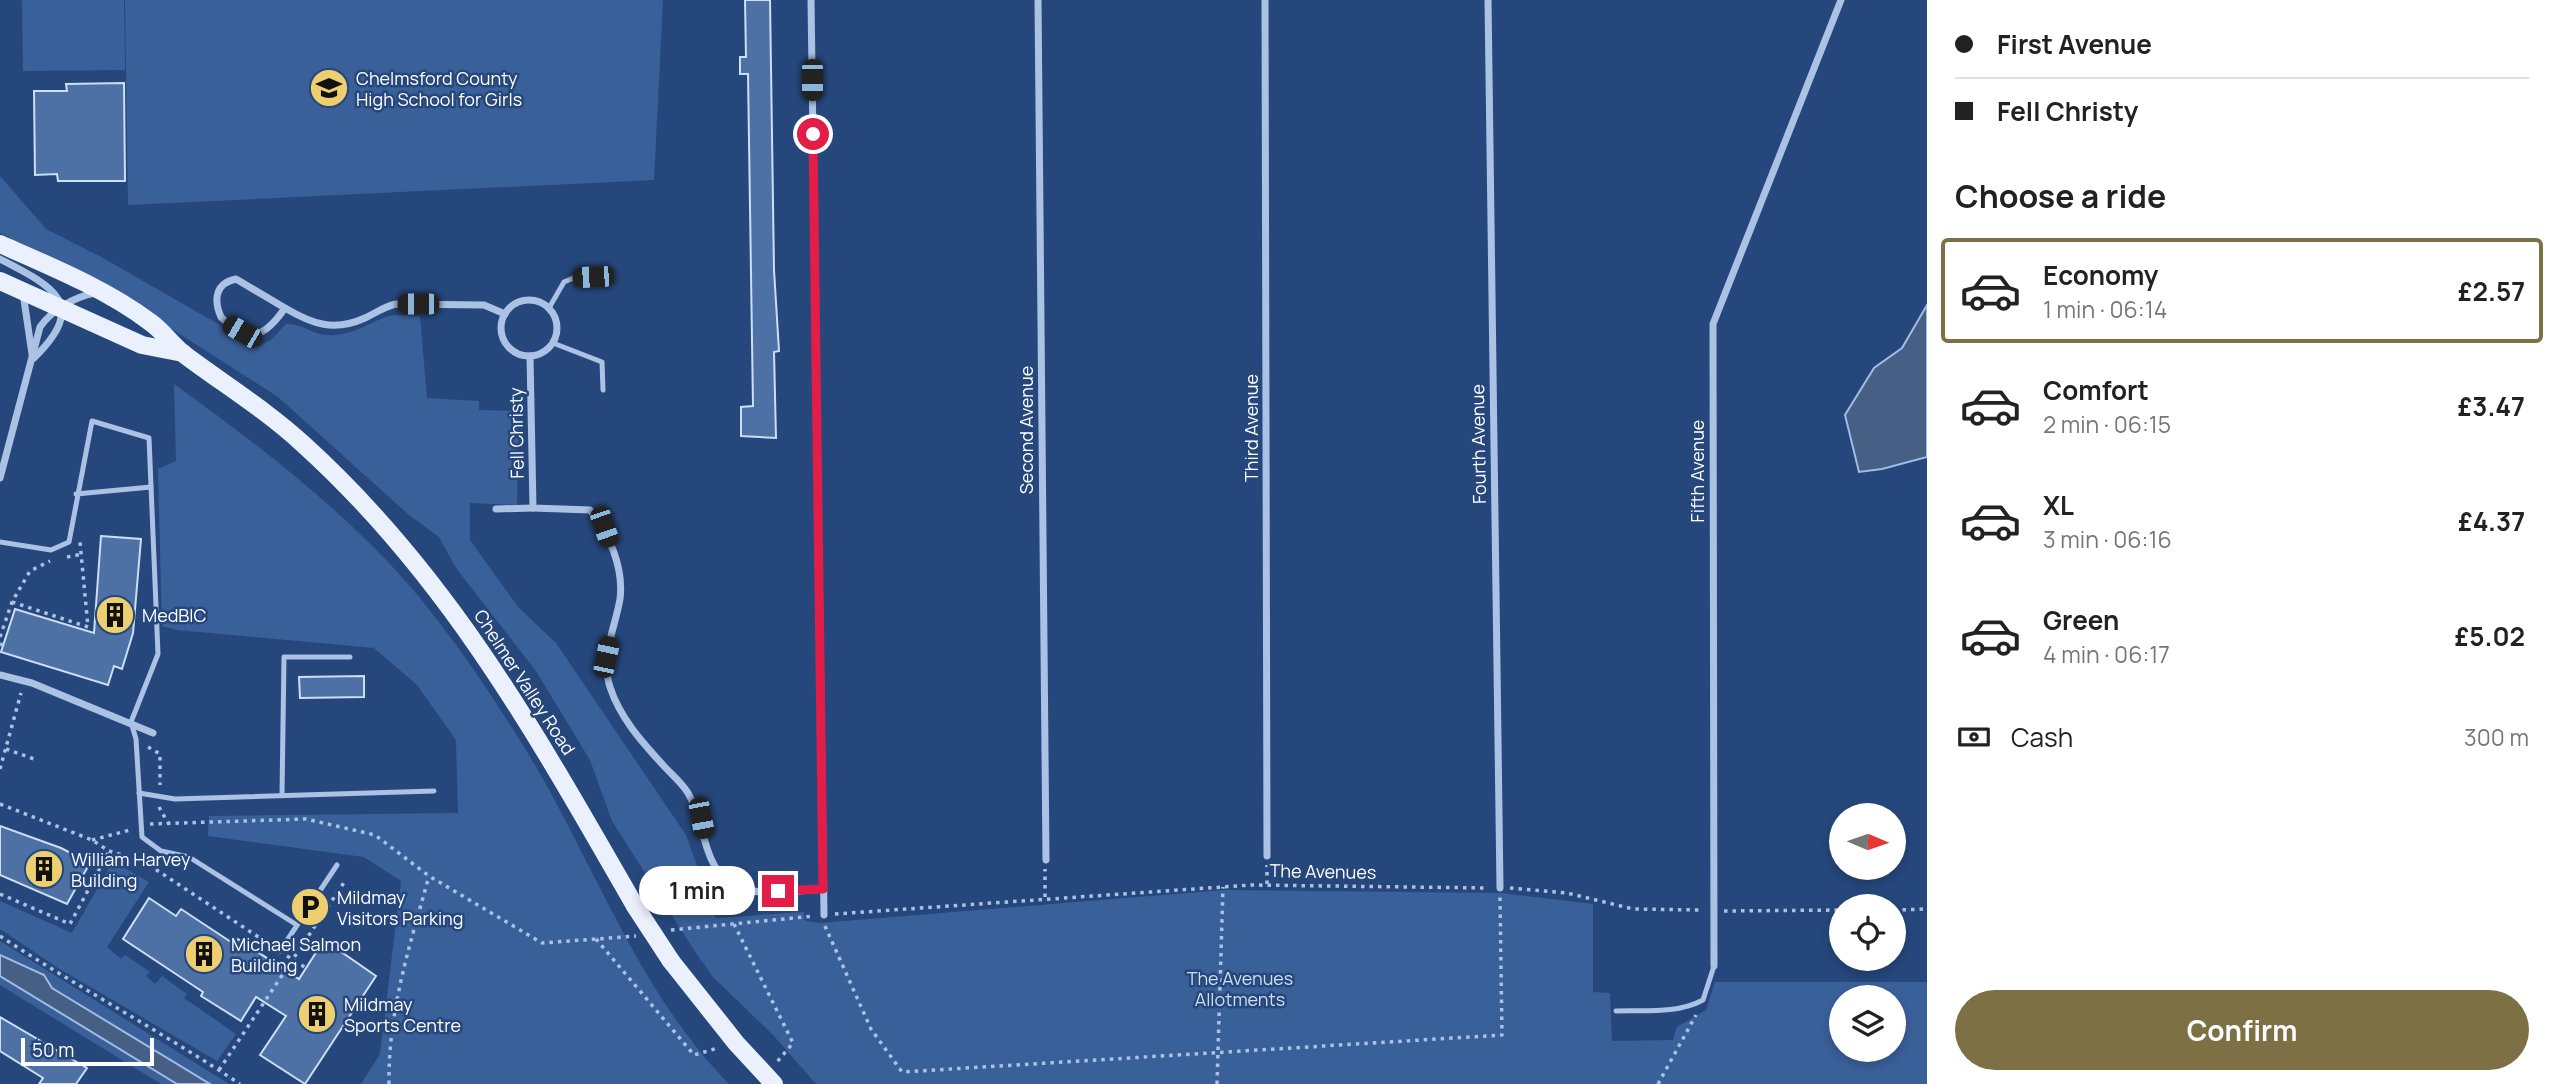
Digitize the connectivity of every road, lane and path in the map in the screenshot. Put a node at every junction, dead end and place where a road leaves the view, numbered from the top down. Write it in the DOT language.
graph roads {
  1 [pos="811,0"];
  2 [pos="1038,0"];
  3 [pos="1265,0"];
  4 [pos="1488,0"];
  5 [pos="1841,0"];
  6 [pos="0,244"];
  7 [pos="0,259"];
  8 [pos="611,276"];
  9 [pos="0,281"];
  10 [pos="23,291"];
  11 [pos="99,292"];
  12 [pos="62,307"];
  13 [pos="285,308"];
  14 [pos="549,308"];
  15 [pos="505,314"];
  16 [pos="553,343"];
  17 [pos="183,353"];
  18 [pos="530,356"];
  19 [pos="33,358"];
  20 [pos="603,390"];
  21 [pos="0,478"];
  22 [pos="151,487"];
  23 [pos="76,494"];
  24 [pos="74,504"];
  25 [pos="533,508"];
  26 [pos="496,509"];
  27 [pos="0,542"];
  28 [pos="83,554"];
  29 [pos="64,557"];
  30 [pos="54,559"];
  31 [pos="12,602"];
  32 [pos="0,637"];
  33 [pos="350,657"];
  34 [pos="0,675"];
  35 [pos="11,691"];
  36 [pos="22,691"];
  37 [pos="28,693"];
  38 [pos="131,722"];
  39 [pos="153,733"];
  40 [pos="136,738"];
  41 [pos="6,749"];
  42 [pos="34,759"];
  43 [pos="0,769"];
  44 [pos="434,791"];
  45 [pos="139,793"];
  46 [pos="282,795"];
  47 [pos="159,798"];
  48 [pos="0,804"];
  49 [pos="109,850"];
  50 [pos="1267,856"];
  51 [pos="1046,860"];
  52 [pos="337,865"];
  53 [pos="429,876"];
  54 [pos="345,881"];
  55 [pos="1267,884"];
  56 [pos="1223,886"];
  57 [pos="1500,888"];
  58 [pos="823,889"];
  59 [pos="0,894"];
  60 [pos="1045,897"];
  61 [pos="1927,909"];
  62 [pos="1829,910"];
  63 [pos="1906,910"];
  64 [pos="1714,911"];
  65 [pos="824,915"];
  66 [pos="734,924"];
  67 [pos="297,925"];
  68 [pos="666,931"];
  69 [pos="639,935"];
  70 [pos="0,936"];
  71 [pos="596,939"];
  72 [pos="280,951"];
  73 [pos="292,959"];
  74 [pos="1714,966"];
  75 [pos="306,968"];
  76 [pos="1703,1000"];
  77 [pos="1616,1011"];
  78 [pos="736,1042"];
  79 [pos="1216,1054"];
  80 [pos="219,1070"];
  81 [pos="770,1080"];
  82 [pos="240,1084"];
  83 [pos="389,1084"];
  84 [pos="1217,1084"];
  85 [pos="1658,1084"];
  1 -- 58 [label="street"];
  2 -- 51 [label="street, Second Avenue"];
  3 -- 50 [label="street, Third Avenue"];
  4 -- 57 [label="street, Fourth Avenue"];
  5 -- 64 [label="street, Fifth Avenue"];
  6 -- 11 [label="main road, Chelmer Valley Road"];
  7 -- 12 [label="street, Chelmer Valley Road"];
  8 -- 14 [label="lane"];
  9 -- 10 [label="main road, Chelmer Valley Road"];
  10 -- 12 [label="main road, Chelmer Valley Road"];
  10 -- 19 [label="street"];
  11 -- 12 [label="street"];
  11 -- 17 [label="main road, Chelmer Valley Road"];
  12 -- 17 [label="main road, Chelmer Valley Road"];
  12 -- 19 [label="street"];
  12 -- 19 [label="street"];
  13 -- 13 [label="street"];
  13 -- 15 [label="street"];
  14 -- 15 [label="street"];
  14 -- 16 [label="street"];
  15 -- 18 [label="street"];
  16 -- 18 [label="street"];
  16 -- 20 [label="lane"];
  17 -- 78 [label="main road, Chelmer Valley Road, bridge"];
  18 -- 25 [label="street, Fell Christy"];
  19 -- 21 [label="street"];
  22 -- 23 [label="lane"];
  22 -- 23 [label="lane"];
  22 -- 38 [label="lane"];
  23 -- 24 [label="lane"];
  24 -- 27 [label="lane"];
  24 -- 28 [label="path"];
  25 -- 26 [label="street"];
  25 -- 58 [label="street"];
  28 -- 29 [label="path"];
  28 -- 31 [label="path"];
  30 -- 31 [label="path"];
  31 -- 32 [label="path"];
  33 -- 46 [label="lane"];
  34 -- 38 [label="street"];
  35 -- 36 [label="path"];
  36 -- 37 [label="path"];
  36 -- 41 [label="path"];
  38 -- 39 [label="street"];
  38 -- 40 [label="lane"];
  40 -- 45 [label="lane"];
  40 -- 47 [label="path"];
  41 -- 42 [label="path"];
  41 -- 43 [label="path"];
  44 -- 46 [label="lane"];
  45 -- 47 [label="lane"];
  45 -- 67 [label="lane"];
  46 -- 47 [label="lane"];
  47 -- 53 [label="path"];
  48 -- 49 [label="path"];
  49 -- 59 [label="path"];
  49 -- 72 [label="path"];
  50 -- 55 [label="path"];
  51 -- 60 [label="path"];
  52 -- 67 [label="lane"];
  53 -- 71 [label="path"];
  53 -- 83 [label="path"];
  54 -- 73 [label="path"];
  55 -- 56 [label="path, The Avenues"];
  55 -- 57 [label="path, The Avenues"];
  56 -- 60 [label="path, The Avenues"];
  56 -- 79 [label="path"];
  57 -- 64 [label="path, The Avenues"];
  57 -- 79 [label="path"];
  58 -- 65 [label="street"];
  60 -- 65 [label="path, The Avenues"];
  61 -- 63 [label="path"];
  62 -- 64 [label="path, The Avenues"];
  64 -- 74 [label="street, Fifth Avenue"];
  65 -- 66 [label="path, The Avenues"];
  65 -- 79 [label="path"];
  66 -- 68 [label="path, The Avenues"];
  66 -- 81 [label="path"];
  67 -- 72 [label="lane"];
  69 -- 71 [label="path"];
  70 -- 80 [label="path"];
  71 -- 78 [label="path"];
  72 -- 73 [label="path"];
  73 -- 75 [label="path"];
  73 -- 80 [label="path"];
  74 -- 76 [label="lane"];
  76 -- 77 [label="lane"];
  76 -- 85 [label="path"];
  78 -- 81 [label="main road, Chelmer Valley Road"];
  79 -- 84 [label="path"];
  80 -- 82 [label="path"];
}
